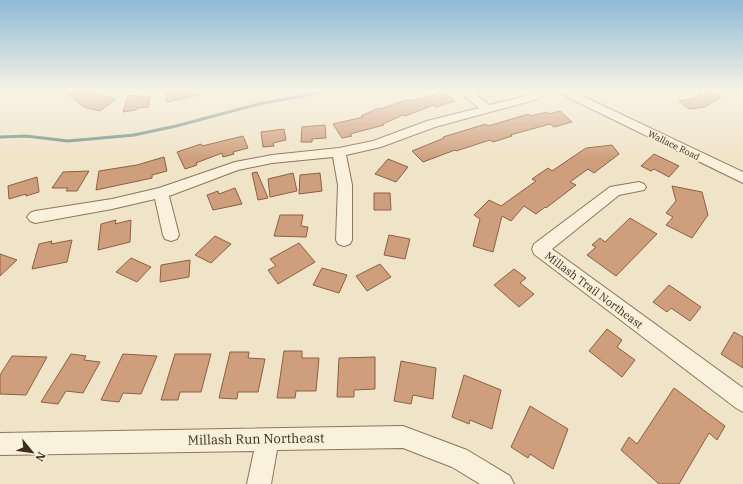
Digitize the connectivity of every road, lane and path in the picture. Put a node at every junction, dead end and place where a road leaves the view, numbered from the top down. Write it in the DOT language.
graph roads {
  1 [pos="470,114"];
  2 [pos="610,114"];
  3 [pos="339,152"];
  4 [pos="743,178"];
  5 [pos="639,188"];
  6 [pos="161,193"];
  7 [pos="35,217"];
  8 [pos="171,235"];
  9 [pos="344,240"];
  10 [pos="743,402"];
  11 [pos="268,439"];
  12 [pos="0,444"];
  13 [pos="258,484"];
  14 [pos="502,484"];
  1 -- 3 [label="street"];
  2 -- 4 [label="street, Wallace Road"];
  3 -- 6 [label="street"];
  3 -- 9 [label="street"];
  5 -- 10 [label="street, Millash Trail Northeast"];
  6 -- 7 [label="street"];
  6 -- 8 [label="street"];
  11 -- 12 [label="street, Millash Run Northeast"];
  11 -- 13 [label="street"];
  11 -- 14 [label="street, Millash Run Northeast"];
}
